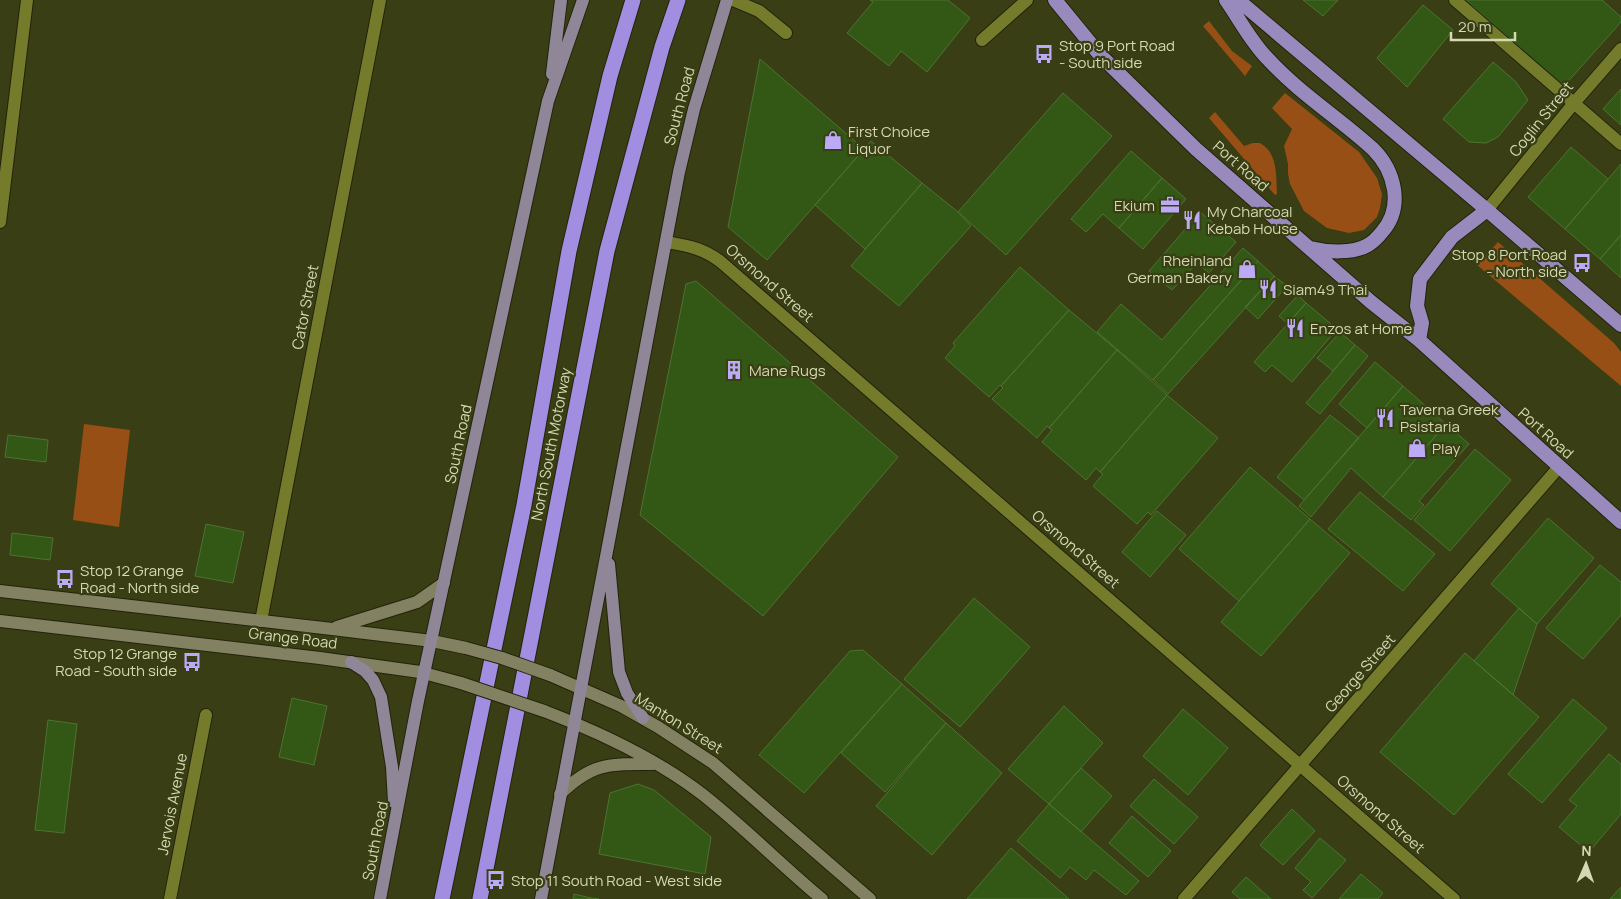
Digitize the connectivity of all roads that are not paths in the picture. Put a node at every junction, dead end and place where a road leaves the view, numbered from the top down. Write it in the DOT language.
graph roads {
  1 [pos="28,0"];
  2 [pos="380,0"];
  3 [pos="561,0"];
  4 [pos="583,0"];
  5 [pos="633,0"];
  6 [pos="678,0"];
  7 [pos="727,0"];
  8 [pos="733,0"];
  9 [pos="1027,0"];
  10 [pos="1055,0"];
  11 [pos="1226,0"];
  12 [pos="1238,0"];
  13 [pos="1455,0"];
  14 [pos="786,33"];
  15 [pos="982,40"];
  16 [pos="1621,49"];
  17 [pos="548,101"];
  18 [pos="1574,103"];
  19 [pos="1621,144"];
  20 [pos="1487,210"];
  21 [pos="0,222"];
  22 [pos="666,242"];
  23 [pos="1310,248"];
  24 [pos="1621,326"];
  25 [pos="1419,340"];
  26 [pos="1559,467"];
  27 [pos="1621,522"];
  28 [pos="607,549"];
  29 [pos="444,583"];
  30 [pos="0,592"];
  31 [pos="0,621"];
  32 [pos="261,621"];
  33 [pos="332,629"];
  34 [pos="432,641"];
  35 [pos="352,662"];
  36 [pos="425,674"];
  37 [pos="581,688"];
  38 [pos="206,715"];
  39 [pos="643,718"];
  40 [pos="574,722"];
  41 [pos="656,764"];
  42 [pos="1300,765"];
  43 [pos="560,794"];
  44 [pos="395,822"];
  45 [pos="170,899"];
  46 [pos="380,899"];
  47 [pos="442,899"];
  48 [pos="480,899"];
  49 [pos="541,899"];
  50 [pos="822,899"];
  51 [pos="870,899"];
  52 [pos="1184,899"];
  53 [pos="1454,899"];
  1 -- 21 [label="street"];
  2 -- 32 [label="street, Cator Street"];
  3 -- 17 [label="main road"];
  4 -- 17 [label="main road, South Road"];
  5 -- 47 [label="highway, North South Motorway"];
  6 -- 48 [label="highway, North South Motorway"];
  7 -- 22 [label="main road, South Road"];
  8 -- 14 [label="street"];
  9 -- 15 [label="street"];
  10 -- 23 [label="highway, Port Road"];
  11 -- 23 [label="highway"];
  12 -- 20 [label="highway"];
  13 -- 18 [label="street"];
  16 -- 18 [label="street, Coglin Street"];
  17 -- 29 [label="main road, South Road"];
  18 -- 19 [label="street"];
  18 -- 20 [label="street, Coglin Street"];
  20 -- 24 [label="highway"];
  20 -- 25 [label="highway"];
  22 -- 28 [label="main road, South Road"];
  22 -- 42 [label="street, Orsmond Street"];
  23 -- 25 [label="highway, Port Road"];
  25 -- 26 [label="highway, Port Road"];
  26 -- 27 [label="highway, Port Road"];
  26 -- 42 [label="street, George Street"];
  28 -- 37 [label="main road, South Road"];
  28 -- 39 [label="main road"];
  29 -- 33 [label="main road"];
  29 -- 34 [label="main road, South Road"];
  30 -- 32 [label="main road, Grange Road"];
  31 -- 35 [label="main road, Grange Road"];
  32 -- 33 [label="main road, Grange Road"];
  33 -- 34 [label="main road, Grange Road"];
  34 -- 36 [label="main road, South Road"];
  34 -- 37 [label="main road, Manton Street, bridge"];
  35 -- 36 [label="main road, Grange Road"];
  35 -- 44 [label="main road"];
  36 -- 40 [label="main road, Grange Road, bridge"];
  36 -- 44 [label="main road, South Road"];
  37 -- 39 [label="main road, Manton Street"];
  37 -- 40 [label="main road, South Road"];
  38 -- 45 [label="street, Jervois Avenue"];
  39 -- 51 [label="main road, Manton Street"];
  40 -- 41 [label="main road"];
  40 -- 43 [label="main road, South Road"];
  41 -- 43 [label="main road"];
  41 -- 50 [label="main road"];
  42 -- 52 [label="street, George Street"];
  42 -- 53 [label="street, Orsmond Street"];
  43 -- 49 [label="main road, South Road"];
  44 -- 46 [label="main road, South Road"];
}
